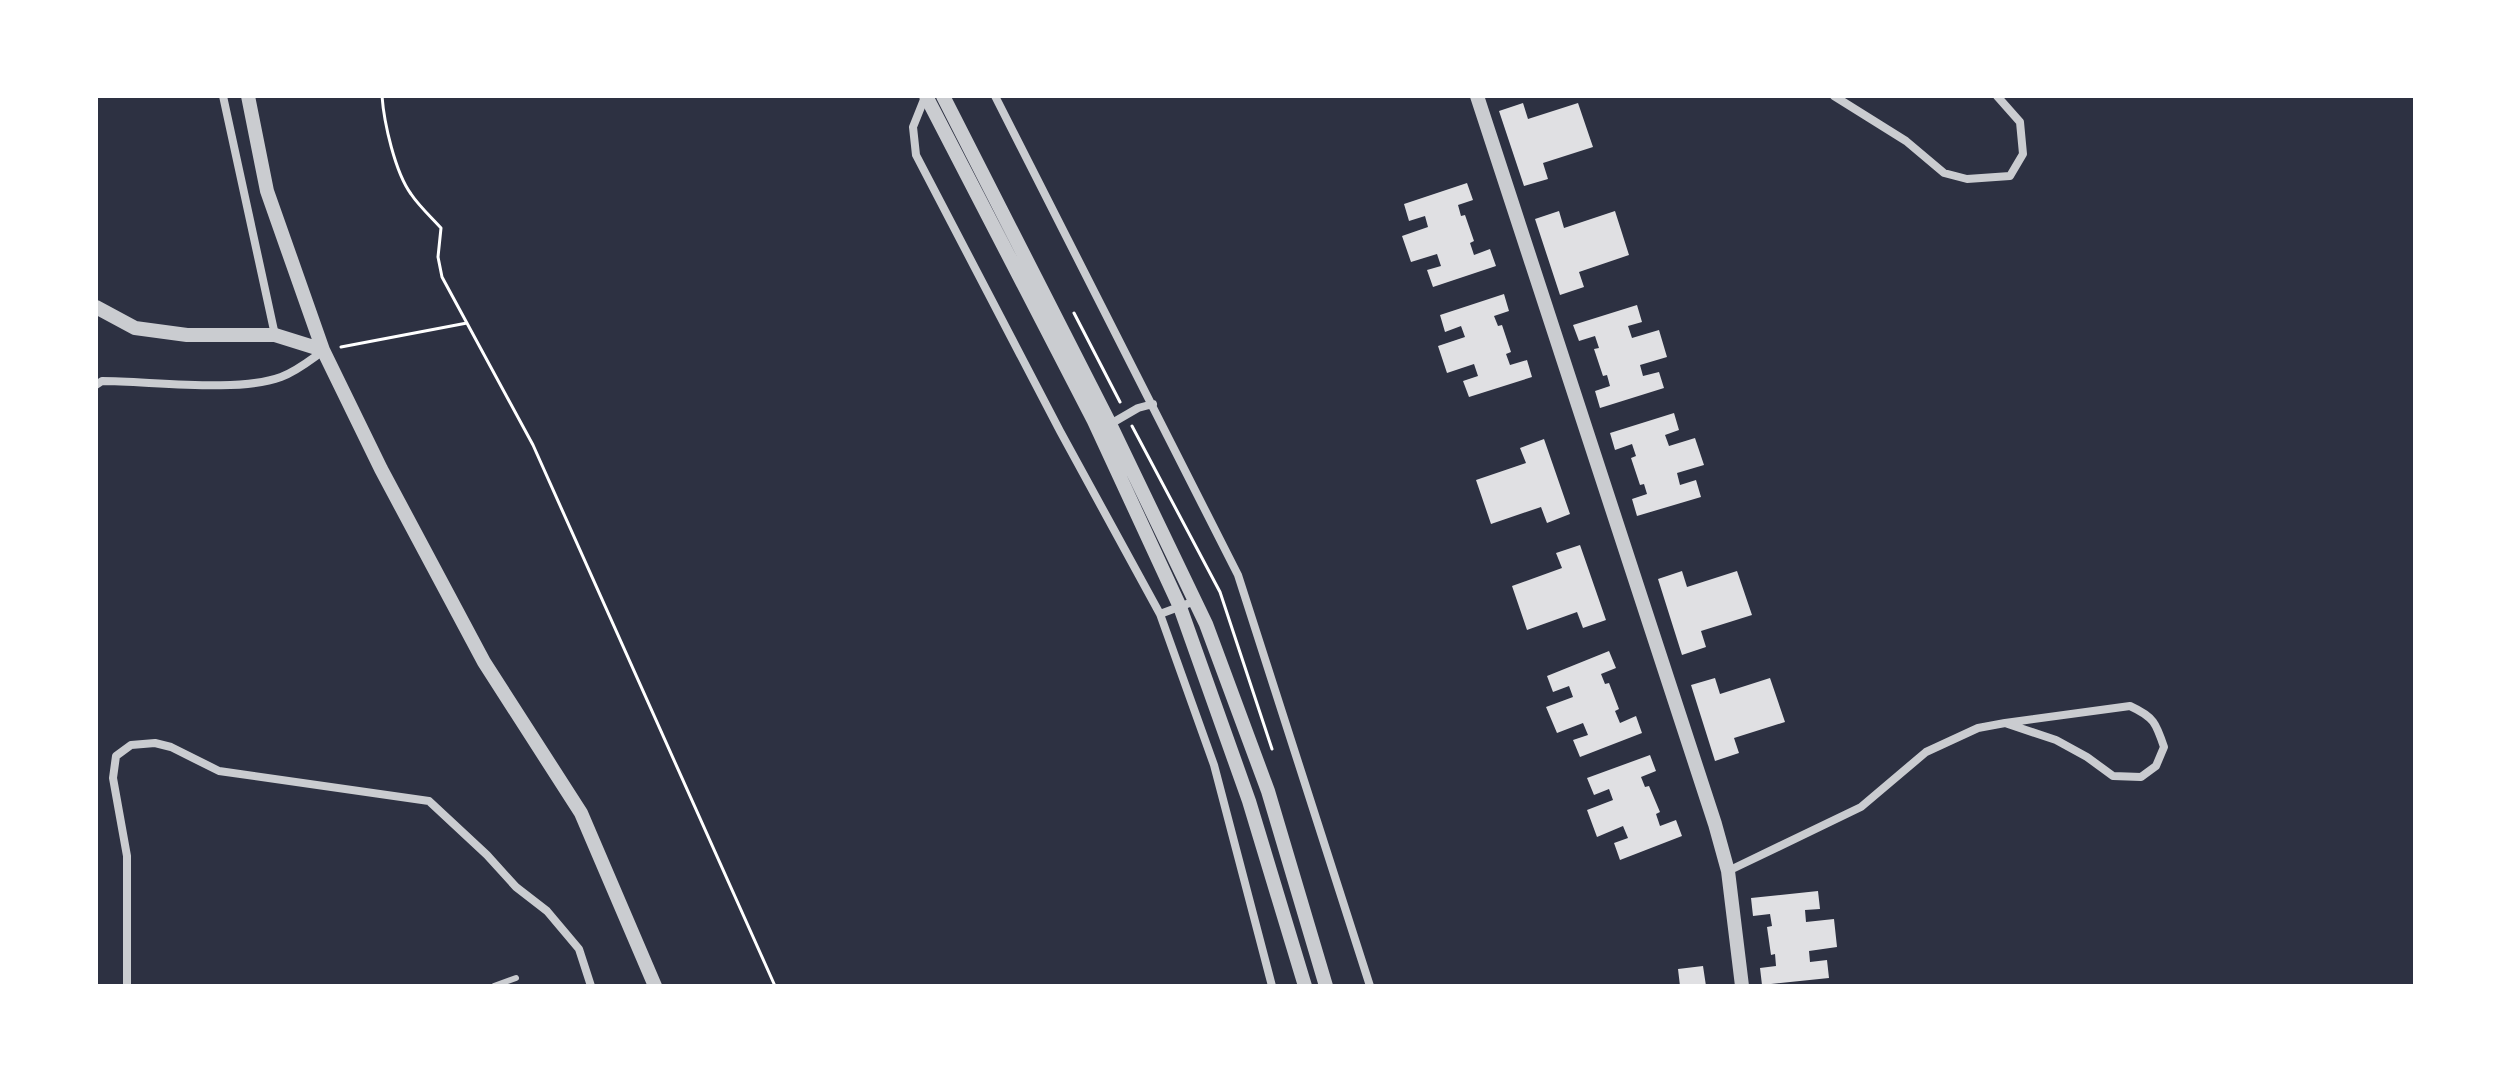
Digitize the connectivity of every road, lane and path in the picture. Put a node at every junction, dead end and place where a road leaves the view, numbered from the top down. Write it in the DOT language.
graph roads {
  1 [pos="223,96"];
  2 [pos="248,96"];
  3 [pos="382,96"];
  4 [pos="925,96"];
  5 [pos="943,96"];
  6 [pos="995,96"];
  7 [pos="1477,96"];
  8 [pos="1834,96"];
  9 [pos="1997,96"];
  10 [pos="96,307"];
  11 [pos="467,323"];
  12 [pos="275,335"];
  13 [pos="323,350"];
  14 [pos="96,385"];
  15 [pos="1153,404"];
  16 [pos="1104,427"];
  17 [pos="1195,601"];
  18 [pos="1180,607"];
  19 [pos="1160,614"];
  20 [pos="2005,723"];
  21 [pos="1728,871"];
  22 [pos="516,978"];
  23 [pos="127,986"];
  24 [pos="494,986"];
  25 [pos="591,986"];
  26 [pos="655,986"];
  27 [pos="775,986"];
  28 [pos="1272,986"];
  29 [pos="1305,986"];
  30 [pos="1326,986"];
  31 [pos="1370,986"];
  32 [pos="1742,986"];
  1 -- 12 [label="street"];
  2 -- 13 [label="street"];
  3 -- 11 [label="path"];
  4 -- 16 [label="street"];
  4 -- 19 [label="street"];
  5 -- 16 [label="street"];
  6 -- 15 [label="street"];
  7 -- 21 [label="street"];
  8 -- 9 [label="street"];
  10 -- 12 [label="street"];
  11 -- 13 [label="path"];
  11 -- 27 [label="path"];
  12 -- 13 [label="street"];
  13 -- 14 [label="street"];
  13 -- 26 [label="street"];
  15 -- 16 [label="street"];
  15 -- 31 [label="street"];
  16 -- 17 [label="street"];
  16 -- 18 [label="street"];
  17 -- 18 [label="street"];
  17 -- 30 [label="street"];
  18 -- 19 [label="street"];
  18 -- 29 [label="street"];
  19 -- 28 [label="street"];
  20 -- 20 [label="street"];
  20 -- 21 [label="street"];
  21 -- 32 [label="street"];
  22 -- 24 [label="lane"];
  23 -- 25 [label="street"];
}
